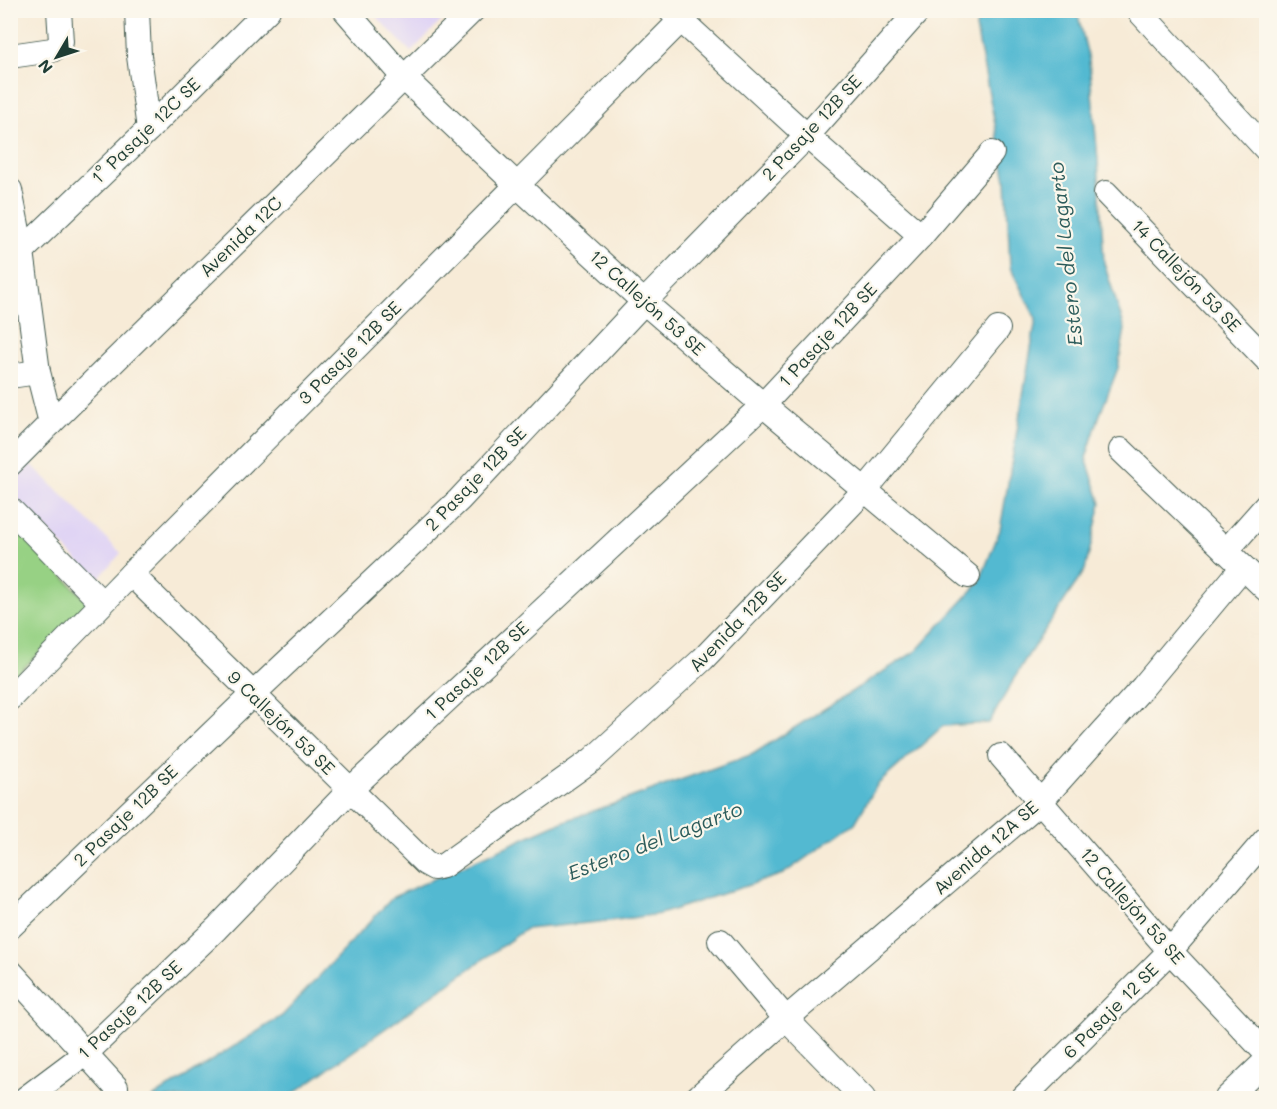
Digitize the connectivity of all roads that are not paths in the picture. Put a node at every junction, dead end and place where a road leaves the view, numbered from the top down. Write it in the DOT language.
graph roads {
  1 [pos="59,10"];
  2 [pos="137,10"];
  3 [pos="268,10"];
  4 [pos="345,10"];
  5 [pos="473,10"];
  6 [pos="919,10"];
  7 [pos="1138,10"];
  8 [pos="681,14"];
  9 [pos="10,56"];
  10 [pos="404,78"];
  11 [pos="149,129"];
  12 [pos="807,136"];
  13 [pos="1266,149"];
  14 [pos="992,153"];
  15 [pos="517,185"];
  16 [pos="10,190"];
  17 [pos="1106,193"];
  18 [pos="921,236"];
  19 [pos="22,251"];
  20 [pos="644,302"];
  21 [pos="998,329"];
  22 [pos="1266,359"];
  23 [pos="38,372"];
  24 [pos="10,376"];
  25 [pos="763,405"];
  26 [pos="51,423"];
  27 [pos="1121,450"];
  28 [pos="10,464"];
  29 [pos="865,490"];
  30 [pos="1266,506"];
  31 [pos="10,509"];
  32 [pos="1235,559"];
  33 [pos="131,574"];
  34 [pos="968,576"];
  35 [pos="1266,589"];
  36 [pos="102,603"];
  37 [pos="252,694"];
  38 [pos="10,698"];
  39 [pos="1001,756"];
  40 [pos="350,790"];
  41 [pos="1041,801"];
  42 [pos="1266,838"];
  43 [pos="434,868"];
  44 [pos="10,927"];
  45 [pos="720,940"];
  46 [pos="1170,951"];
  47 [pos="10,971"];
  48 [pos="786,1019"];
  49 [pos="86,1053"];
  50 [pos="1266,1053"];
  51 [pos="1266,1061"];
  52 [pos="116,1087"];
  53 [pos="26,1098"];
  54 [pos="697,1098"];
  55 [pos="862,1098"];
  56 [pos="1023,1098"];
  57 [pos="1227,1098"];
  1 -- 9 [label="street"];
  2 -- 11 [label="street"];
  3 -- 11 [label="street, 1° Pasaje 12C SE"];
  4 -- 10 [label="street, 12 Callejón 53 SE"];
  5 -- 10 [label="street, Avenida 12C"];
  6 -- 12 [label="street, 2 Pasaje 12B SE"];
  7 -- 13 [label="street"];
  8 -- 12 [label="street"];
  8 -- 15 [label="street, 3 Pasaje 12B SE"];
  10 -- 15 [label="street, 12 Callejón 53 SE"];
  10 -- 26 [label="street, Avenida 12C"];
  11 -- 19 [label="street, 1° Pasaje 12C SE"];
  12 -- 18 [label="street"];
  12 -- 20 [label="street, 2 Pasaje 12B SE"];
  14 -- 18 [label="street, 1 Pasaje 12B SE"];
  15 -- 20 [label="street, 12 Callejón 53 SE"];
  15 -- 33 [label="street, 3 Pasaje 12B SE"];
  16 -- 19 [label="street"];
  17 -- 22 [label="street, 14 Callejón 53 SE"];
  18 -- 25 [label="street, 1 Pasaje 12B SE"];
  19 -- 23 [label="street"];
  20 -- 25 [label="street, 12 Callejón 53 SE"];
  20 -- 37 [label="street, 2 Pasaje 12B SE"];
  21 -- 29 [label="street, Avenida 12B SE"];
  23 -- 24 [label="street"];
  23 -- 26 [label="street"];
  25 -- 29 [label="street, 12 Callejón 53 SE"];
  25 -- 40 [label="street, 1 Pasaje 12B SE"];
  26 -- 28 [label="street, Avenida 12C"];
  27 -- 32 [label="street"];
  29 -- 34 [label="street, 12 Callejón 53 SE"];
  29 -- 43 [label="street, Avenida 12B SE"];
  30 -- 32 [label="street, Avenida 12A SE"];
  31 -- 36 [label="street"];
  32 -- 35 [label="street"];
  32 -- 41 [label="street, Avenida 12A SE"];
  33 -- 36 [label="street, 3 Pasaje 12B SE"];
  33 -- 37 [label="street, 9 Callejón 53 SE"];
  36 -- 38 [label="street, 3 Pasaje 12B SE"];
  37 -- 40 [label="street, 9 Callejón 53 SE"];
  37 -- 44 [label="street, 2 Pasaje 12B SE"];
  39 -- 41 [label="street, 12 Callejón 53 SE"];
  40 -- 43 [label="street, 9 Callejón 53 SE"];
  40 -- 49 [label="street, 1 Pasaje 12B SE"];
  41 -- 46 [label="street, 12 Callejón 53 SE"];
  41 -- 48 [label="street, Avenida 12A SE"];
  42 -- 46 [label="street, 6 Pasaje 12 SE"];
  45 -- 48 [label="street"];
  46 -- 50 [label="street, 12 Callejón 53 SE"];
  46 -- 56 [label="street, 6 Pasaje 12 SE"];
  47 -- 49 [label="street"];
  48 -- 54 [label="street, Avenida 12A SE"];
  48 -- 55 [label="street"];
  49 -- 52 [label="street"];
  49 -- 53 [label="street, 1 Pasaje 12B SE"];
  51 -- 57 [label="street"];
}
